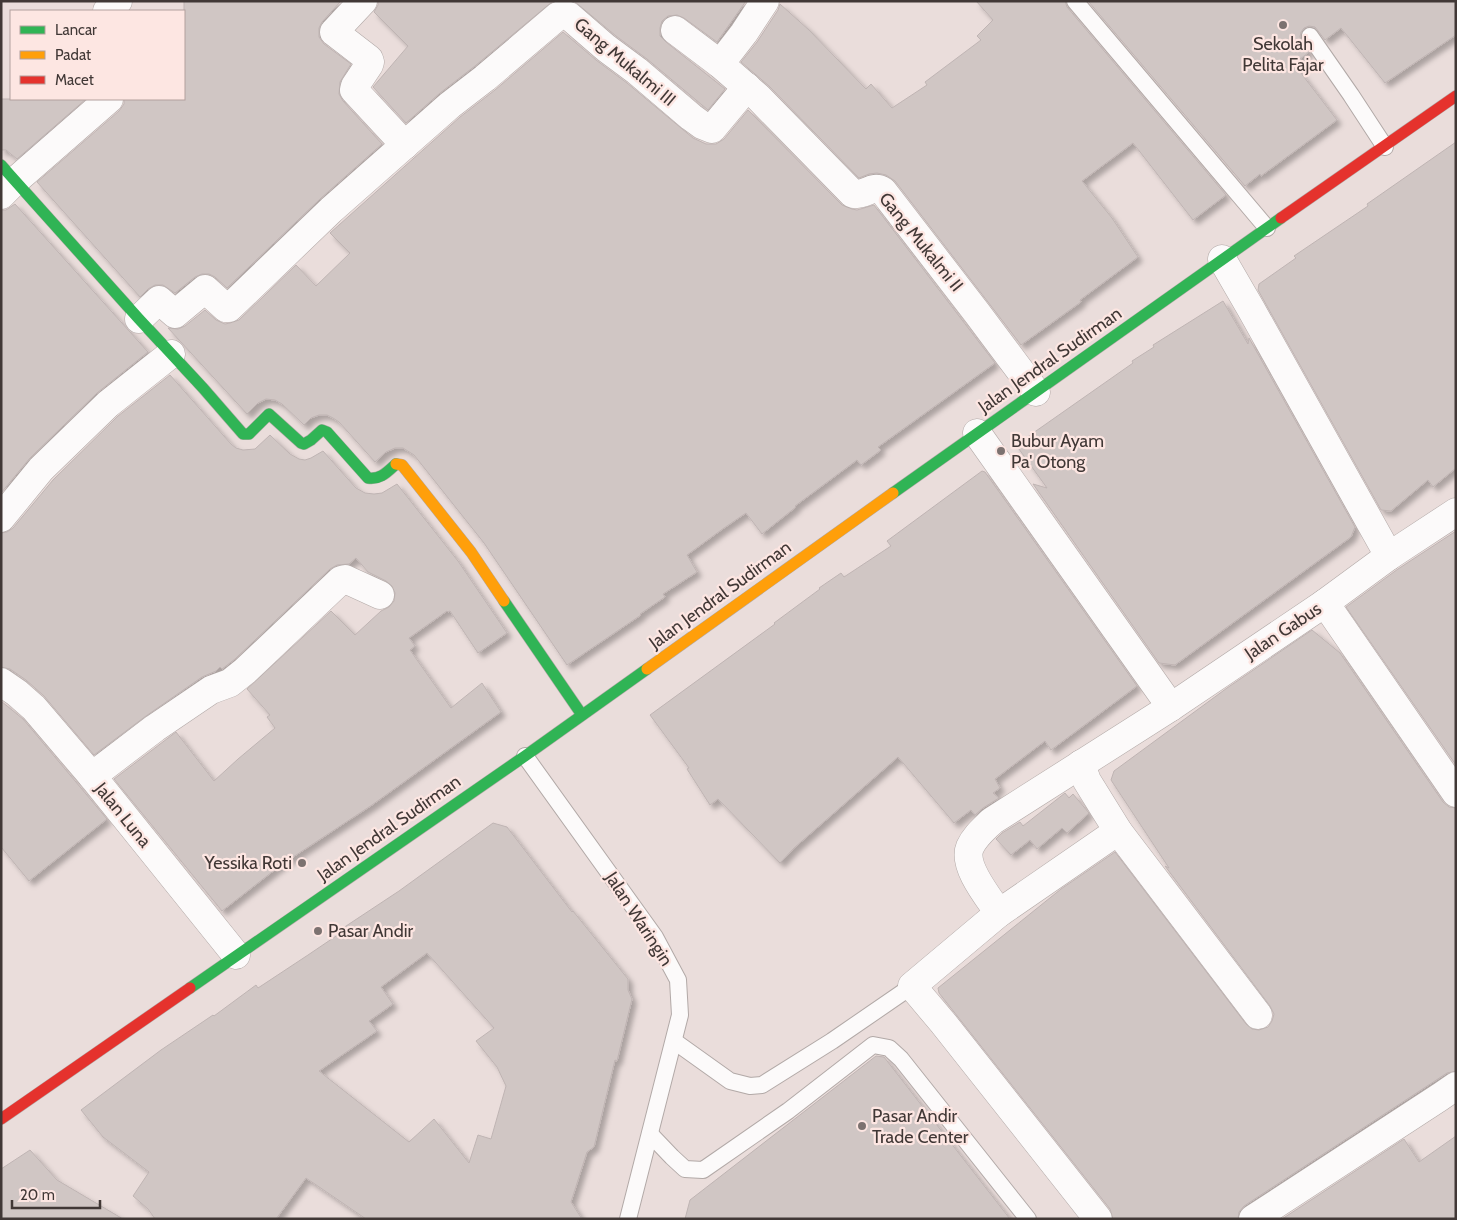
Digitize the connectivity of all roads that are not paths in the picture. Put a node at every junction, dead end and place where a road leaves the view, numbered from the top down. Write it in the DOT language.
graph roads {
  1 [pos="118,1"];
  2 [pos="363,1"];
  3 [pos="765,1"];
  4 [pos="1075,1"];
  5 [pos="108,10"];
  6 [pos="675,30"];
  7 [pos="1310,36"];
  8 [pos="720,64"];
  9 [pos="747,88"];
  10 [pos="1456,96"];
  11 [pos="108,100"];
  12 [pos="405,145"];
  13 [pos="1384,146"];
  14 [pos="6,180"];
  15 [pos="1267,228"];
  16 [pos="1222,259"];
  17 [pos="138,319"];
  18 [pos="171,354"];
  19 [pos="1036,392"];
  20 [pos="977,433"];
  21 [pos="1456,512"];
  22 [pos="1,518"];
  23 [pos="1389,556"];
  24 [pos="380,595"];
  25 [pos="1325,603"];
  26 [pos="1,682"];
  27 [pos="1171,706"];
  28 [pos="582,715"];
  29 [pos="525,756"];
  30 [pos="1081,764"];
  31 [pos="92,776"];
  32 [pos="1456,793"];
  33 [pos="1118,831"];
  34 [pos="999,913"];
  35 [pos="236,955"];
  36 [pos="912,986"];
  37 [pos="1258,1015"];
  38 [pos="674,1041"];
  39 [pos="1456,1086"];
  40 [pos="1,1118"];
  41 [pos="650,1134"];
  42 [pos="628,1219"];
  43 [pos="1028,1219"];
  44 [pos="1098,1219"];
  45 [pos="1253,1219"];
  1 -- 5 [label="street"];
  2 -- 12 [label="street"];
  3 -- 8 [label="street"];
  4 -- 15 [label="lane"];
  6 -- 8 [label="street, Gang Mukalmi II"];
  7 -- 13 [label="lane"];
  8 -- 9 [label="street, Gang Mukalmi II"];
  9 -- 12 [label="street, Gang Mukalmi III"];
  9 -- 19 [label="street, Gang Mukalmi II"];
  10 -- 13 [label="main road, Jalan Jendral Sudirman"];
  11 -- 14 [label="street"];
  12 -- 17 [label="street"];
  13 -- 15 [label="main road, Jalan Jendral Sudirman"];
  14 -- 17 [label="main road"];
  15 -- 16 [label="main road, Jalan Jendral Sudirman"];
  16 -- 19 [label="main road, Jalan Jendral Sudirman"];
  16 -- 23 [label="street"];
  17 -- 18 [label="main road"];
  18 -- 22 [label="street"];
  18 -- 28 [label="main road"];
  19 -- 20 [label="main road, Jalan Jendral Sudirman"];
  20 -- 27 [label="street"];
  20 -- 28 [label="main road, Jalan Jendral Sudirman"];
  21 -- 23 [label="street, Jalan Gabus"];
  23 -- 25 [label="street, Jalan Gabus"];
  24 -- 31 [label="street"];
  25 -- 27 [label="street, Jalan Gabus"];
  25 -- 32 [label="street"];
  26 -- 31 [label="street, Jalan Luna"];
  27 -- 30 [label="street, Jalan Gabus"];
  28 -- 29 [label="main road, Jalan Jendral Sudirman"];
  29 -- 35 [label="main road, Jalan Jendral Sudirman"];
  29 -- 38 [label="lane, Jalan Waringin"];
  30 -- 33 [label="street"];
  30 -- 34 [label="street, Jalan Gabus"];
  31 -- 35 [label="street, Jalan Luna"];
  33 -- 34 [label="street"];
  33 -- 37 [label="street"];
  34 -- 36 [label="street"];
  35 -- 40 [label="main road, Jalan Jendral Sudirman"];
  36 -- 38 [label="lane"];
  36 -- 44 [label="street"];
  38 -- 41 [label="lane, Jalan Waringin"];
  39 -- 45 [label="street"];
  41 -- 42 [label="lane, Jalan Waringin"];
  41 -- 43 [label="lane"];
}
